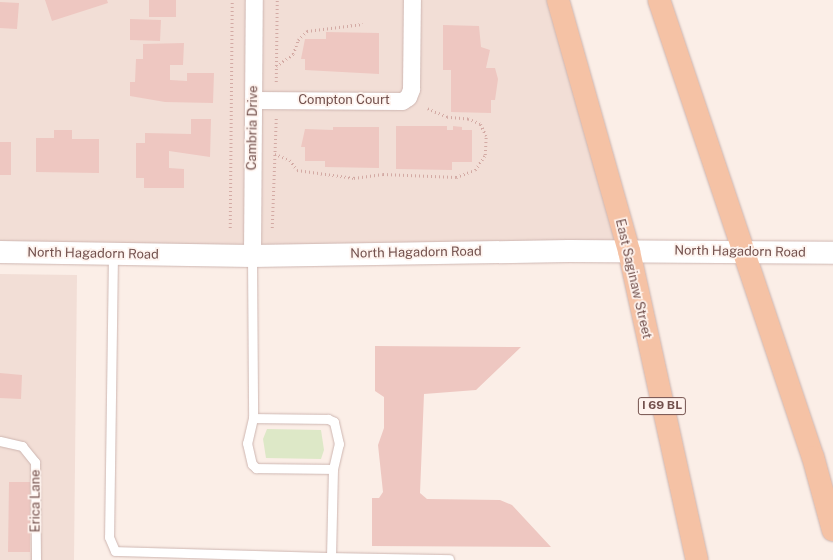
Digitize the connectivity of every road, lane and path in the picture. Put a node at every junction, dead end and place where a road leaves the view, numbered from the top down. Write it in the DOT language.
graph roads {
  1 [pos="232,0"];
  2 [pos="254,0"];
  3 [pos="412,0"];
  4 [pos="558,0"];
  5 [pos="659,0"];
  6 [pos="363,24"];
  7 [pos="276,66"];
  8 [pos="253,100"];
  9 [pos="428,109"];
  10 [pos="275,154"];
  11 [pos="230,228"];
  12 [pos="629,251"];
  13 [pos="0,252"];
  14 [pos="743,253"];
  15 [pos="833,253"];
  16 [pos="113,254"];
  17 [pos="252,256"];
  18 [pos="253,418"];
  19 [pos="0,441"];
  20 [pos="333,470"];
  21 [pos="833,530"];
  22 [pos="331,557"];
  23 [pos="449,559"];
  24 [pos="36,560"];
  25 [pos="697,560"];
  1 -- 11 [label="path"];
  2 -- 8 [label="street, Cambria Drive"];
  3 -- 8 [label="street, Compton Court"];
  4 -- 12 [label="main road, East Saginaw Street / I 69 BL"];
  5 -- 14 [label="main road"];
  6 -- 7 [label="path"];
  8 -- 17 [label="street, Cambria Drive"];
  9 -- 10 [label="path"];
  12 -- 14 [label="street, North Hagadorn Road"];
  12 -- 17 [label="street, North Hagadorn Road"];
  12 -- 25 [label="main road, East Saginaw Street / I 69 BL"];
  13 -- 16 [label="street, North Hagadorn Road"];
  14 -- 15 [label="street, North Hagadorn Road"];
  14 -- 21 [label="main road"];
  16 -- 17 [label="street, North Hagadorn Road"];
  16 -- 22 [label="lane"];
  17 -- 18 [label="lane"];
  18 -- 20 [label="lane"];
  18 -- 20 [label="lane"];
  19 -- 24 [label="lane, Erica Lane"];
  20 -- 22 [label="lane"];
  22 -- 23 [label="lane"];
}
